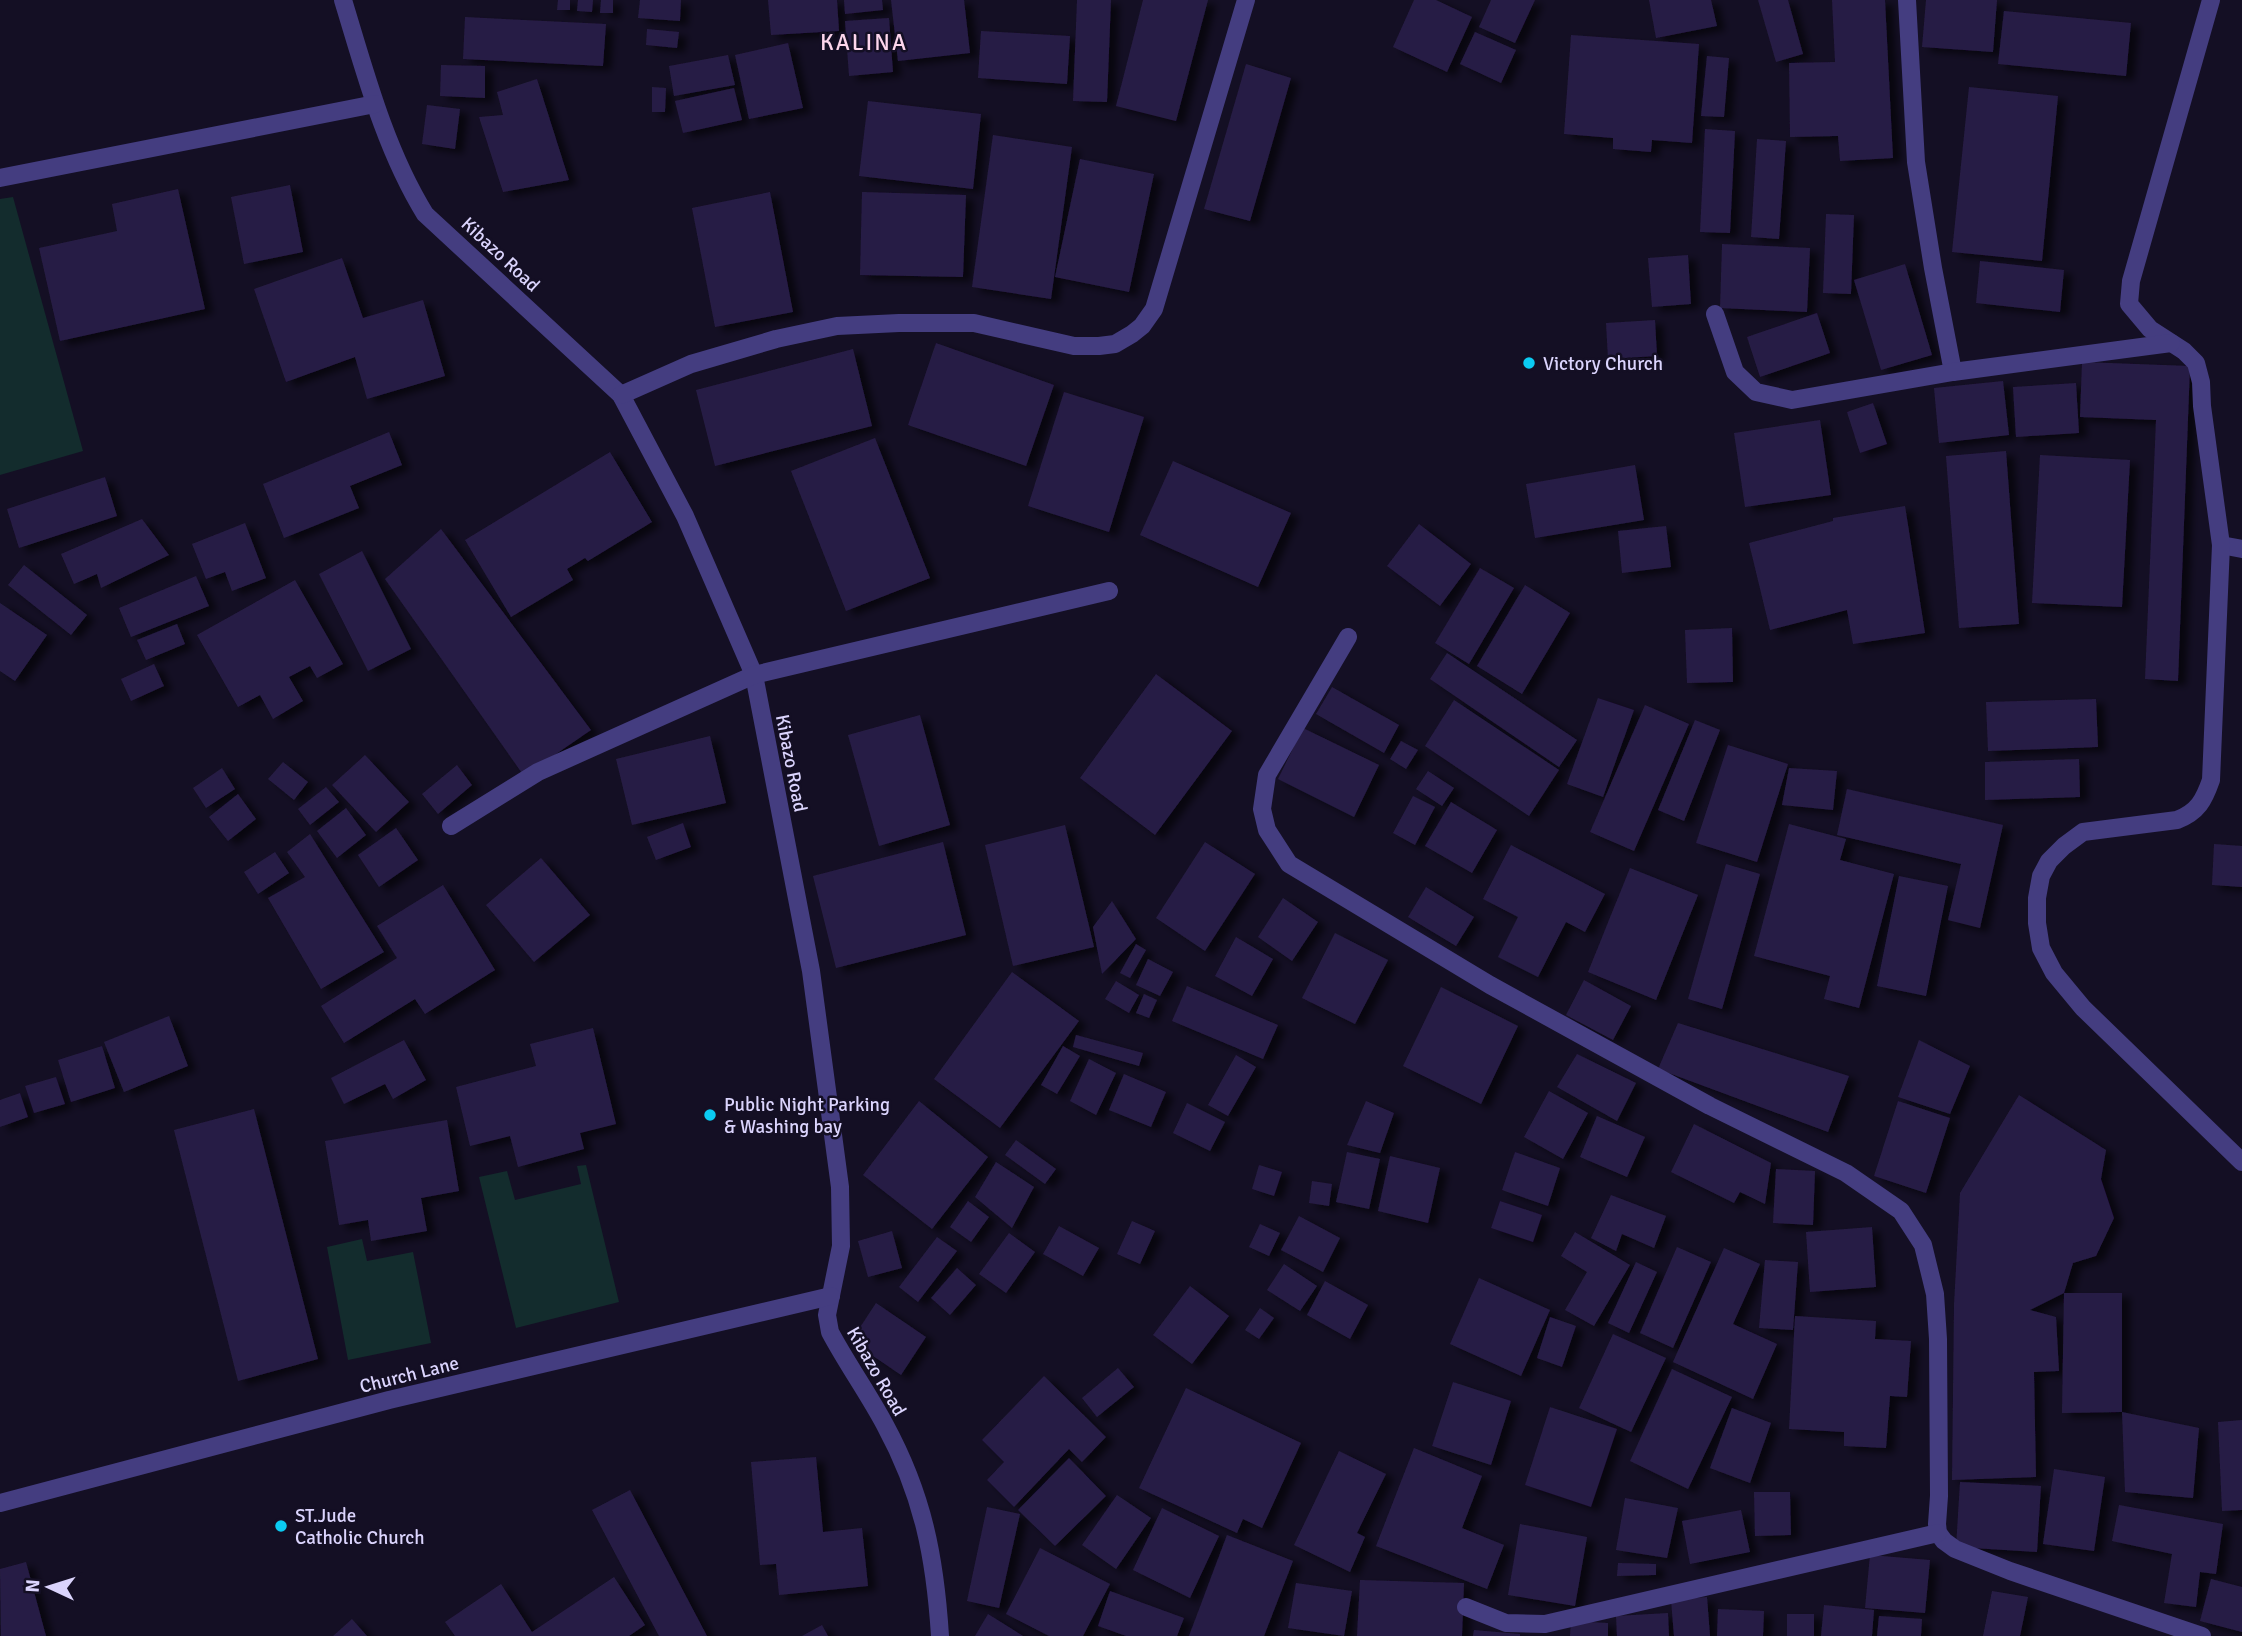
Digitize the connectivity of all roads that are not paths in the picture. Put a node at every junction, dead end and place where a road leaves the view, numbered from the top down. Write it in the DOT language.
graph roads {
  1 [pos="343,0"];
  2 [pos="1246,0"];
  3 [pos="1907,0"];
  4 [pos="2211,0"];
  5 [pos="375,104"];
  6 [pos="0,178"];
  7 [pos="1715,314"];
  8 [pos="2171,343"];
  9 [pos="1953,372"];
  10 [pos="621,395"];
  11 [pos="2221,545"];
  12 [pos="2242,549"];
  13 [pos="1109,591"];
  14 [pos="1348,637"];
  15 [pos="754,675"];
  16 [pos="452,826"];
  17 [pos="2242,1162"];
  18 [pos="831,1296"];
  19 [pos="0,1503"];
  20 [pos="1938,1533"];
  21 [pos="1466,1607"];
  22 [pos="940,1636"];
  23 [pos="2202,1636"];
  1 -- 5 [label="street, Kibazo Road"];
  2 -- 10 [label="street"];
  3 -- 9 [label="street"];
  4 -- 8 [label="street"];
  5 -- 6 [label="street"];
  5 -- 10 [label="street, Kibazo Road"];
  7 -- 9 [label="street"];
  8 -- 9 [label="street"];
  8 -- 11 [label="street"];
  10 -- 15 [label="street, Kibazo Road"];
  11 -- 12 [label="street"];
  11 -- 17 [label="street"];
  13 -- 15 [label="street"];
  14 -- 20 [label="street"];
  15 -- 16 [label="street"];
  15 -- 18 [label="street, Kibazo Road"];
  18 -- 19 [label="street, Church Lane"];
  18 -- 22 [label="street, Kibazo Road"];
  20 -- 21 [label="street"];
  20 -- 23 [label="street"];
}
